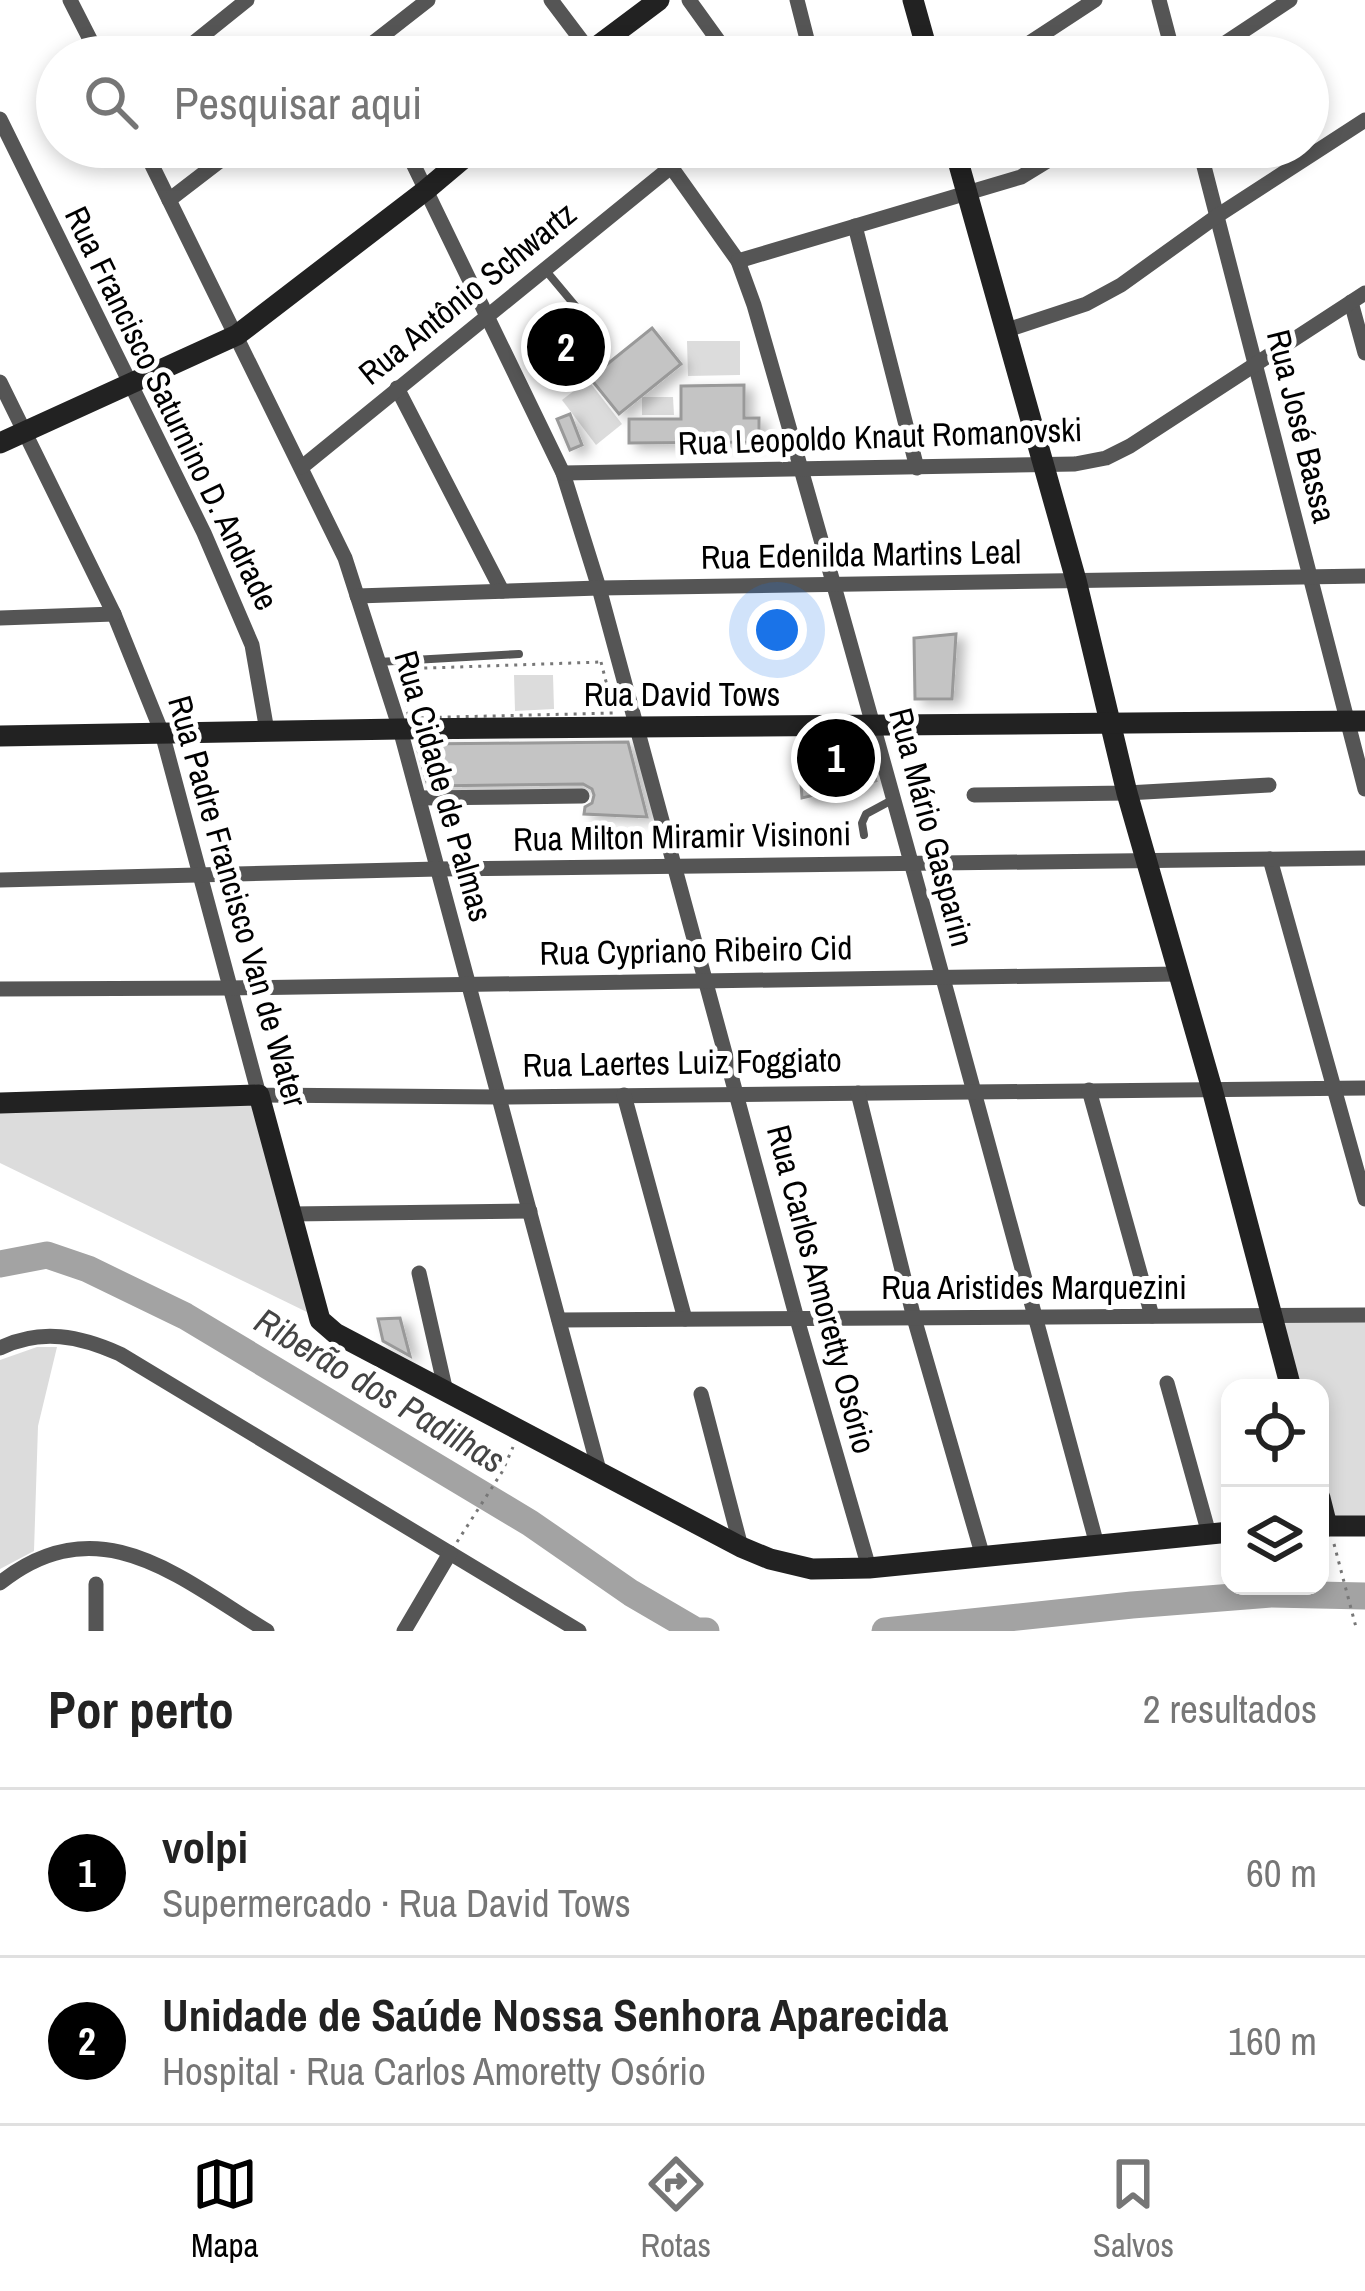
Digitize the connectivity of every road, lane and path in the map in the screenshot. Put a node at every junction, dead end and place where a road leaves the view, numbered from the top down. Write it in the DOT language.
graph roads {
  1 [pos="70,0"];
  2 [pos="247,0"];
  3 [pos="428,0"];
  4 [pos="551,0"];
  5 [pos="659,0"];
  6 [pos="689,0"];
  7 [pos="797,0"];
  8 [pos="913,0"];
  9 [pos="1095,0"];
  10 [pos="1159,0"];
  11 [pos="1290,0"];
  12 [pos="88,36"];
  13 [pos="202,36"];
  14 [pos="383,36"];
  15 [pos="576,36"];
  16 [pos="613,36"];
  17 [pos="715,36"];
  18 [pos="805,36"];
  19 [pos="923,36"];
  20 [pos="1040,36"];
  21 [pos="1168,36"];
  22 [pos="1236,36"];
  23 [pos="0,119"];
  24 [pos="1365,120"];
  25 [pos="1329,143"];
  26 [pos="153,168"];
  27 [pos="211,168"];
  28 [pos="415,168"];
  29 [pos="452,168"];
  30 [pos="670,168"];
  31 [pos="672,168"];
  32 [pos="959,168"];
  33 [pos="1036,168"];
  34 [pos="1205,168"];
  35 [pos="1290,168"];
  36 [pos="426,190"];
  37 [pos="966,195"];
  38 [pos="169,200"];
  39 [pos="1217,215"];
  40 [pos="855,226"];
  41 [pos="738,260"];
  42 [pos="545,270"];
  43 [pos="1358,297"];
  44 [pos="488,315"];
  45 [pos="588,321"];
  46 [pos="1007,330"];
  47 [pos="237,335"];
  48 [pos="1365,353"];
  49 [pos="1256,366"];
  50 [pos="0,382"];
  51 [pos="129,383"];
  52 [pos="397,388"];
  53 [pos="25,432"];
  54 [pos="0,443"];
  55 [pos="1042,465"];
  56 [pos="302,467"];
  57 [pos="917,469"];
  58 [pos="802,470"];
  59 [pos="563,473"];
  60 [pos="1365,576"];
  61 [pos="1310,577"];
  62 [pos="1076,580"];
  63 [pos="834,585"];
  64 [pos="599,588"];
  65 [pos="502,591"];
  66 [pos="357,596"];
  67 [pos="114,614"];
  68 [pos="0,618"];
  69 [pos="519,654"];
  70 [pos="379,662"];
  71 [pos="614,713"];
  72 [pos="1356,722"];
  73 [pos="1109,724"];
  74 [pos="875,725"];
  75 [pos="637,728"];
  76 [pos="400,729"];
  77 [pos="267,731"];
  78 [pos="162,733"];
  79 [pos="0,736"];
  80 [pos="1269,785"];
  81 [pos="1365,789"];
  82 [pos="1127,793"];
  83 [pos="974,795"];
  84 [pos="582,796"];
  85 [pos="418,798"];
  86 [pos="893,800"];
  87 [pos="864,835"];
  88 [pos="1365,858"];
  89 [pos="1270,860"];
  90 [pos="1146,861"];
  91 [pos="910,864"];
  92 [pos="676,866"];
  93 [pos="438,869"];
  94 [pos="200,875"];
  95 [pos="0,880"];
  96 [pos="1178,974"];
  97 [pos="941,977"];
  98 [pos="706,980"];
  99 [pos="469,984"];
  100 [pos="230,988"];
  101 [pos="0,989"];
  102 [pos="1332,1088"];
  103 [pos="1365,1088"];
  104 [pos="1212,1089"];
  105 [pos="1090,1090"];
  106 [pos="975,1091"];
  107 [pos="858,1093"];
  108 [pos="259,1094"];
  109 [pos="738,1094"];
  110 [pos="624,1095"];
  111 [pos="499,1097"];
  112 [pos="0,1103"];
  113 [pos="1365,1199"];
  114 [pos="530,1211"];
  115 [pos="291,1214"];
  116 [pos="418,1273"];
  117 [pos="1365,1315"];
  118 [pos="1152,1316"];
  119 [pos="1272,1316"];
  120 [pos="1036,1317"];
  121 [pos="797,1318"];
  122 [pos="914,1318"];
  123 [pos="685,1319"];
  124 [pos="559,1320"];
  125 [pos="0,1348"];
  126 [pos="1289,1379"];
  127 [pos="1167,1382"];
  128 [pos="446,1392"];
  129 [pos="701,1394"];
  130 [pos="513,1427"];
  131 [pos="600,1474"];
  132 [pos="1329,1526"];
  133 [pos="1365,1526"];
  134 [pos="1220,1533"];
  135 [pos="1097,1545"];
  136 [pos="741,1547"];
  137 [pos="450,1553"];
  138 [pos="1338,1554"];
  139 [pos="983,1557"];
  140 [pos="869,1568"];
  141 [pos="0,1582"];
  142 [pos="96,1584"];
  143 [pos="258,1628"];
  144 [pos="96,1631"];
  145 [pos="404,1631"];
  146 [pos="579,1631"];
  147 [pos="1357,1631"];
  1 -- 12 [label="street"];
  2 -- 13 [label="street"];
  3 -- 14 [label="street"];
  4 -- 15 [label="street"];
  5 -- 16 [label="street"];
  6 -- 17 [label="street"];
  7 -- 18 [label="street"];
  8 -- 19 [label="street"];
  9 -- 20 [label="street"];
  10 -- 21 [label="street"];
  11 -- 22 [label="street"];
  23 -- 51 [label="street, Rua Francisco Saturnino D. Andrade"];
  24 -- 25 [label="street"];
  26 -- 38 [label="street, Rua Cidade de Palmas"];
  27 -- 38 [label="street"];
  28 -- 36 [label="street, Rua Carlos Amoretty Osório"];
  29 -- 36 [label="street"];
  30 -- 42 [label="street, Rua Antônio Schwartz"];
  31 -- 41 [label="street, Rua Mário Gasparin"];
  32 -- 37 [label="street"];
  33 -- 37 [label="street"];
  34 -- 39 [label="street, Rua José Bassa"];
  35 -- 39 [label="street"];
  36 -- 44 [label="street, Rua Carlos Amoretty Osório"];
  36 -- 47 [label="street"];
  37 -- 40 [label="street"];
  37 -- 46 [label="street"];
  38 -- 47 [label="street, Rua Cidade de Palmas"];
  39 -- 46 [label="street"];
  39 -- 49 [label="street, Rua José Bassa"];
  40 -- 41 [label="street"];
  40 -- 57 [label="street"];
  41 -- 58 [label="street, Rua Mário Gasparin"];
  42 -- 44 [label="street, Rua Antônio Schwartz"];
  42 -- 45 [label="lane"];
  43 -- 48 [label="street"];
  43 -- 49 [label="street, Rua Leopoldo Knaut Romanovski"];
  44 -- 52 [label="street, Rua Antônio Schwartz"];
  44 -- 59 [label="street, Rua Carlos Amoretty Osório"];
  46 -- 55 [label="street"];
  47 -- 51 [label="street"];
  47 -- 56 [label="street, Rua Cidade de Palmas"];
  49 -- 55 [label="street, Rua Leopoldo Knaut Romanovski"];
  49 -- 61 [label="street, Rua José Bassa"];
  50 -- 53 [label="street, Rua Padre Francisco Van de Water"];
  51 -- 53 [label="street"];
  51 -- 77 [label="street, Rua Francisco Saturnino D. Andrade"];
  52 -- 56 [label="street, Rua Antônio Schwartz"];
  52 -- 65 [label="street"];
  53 -- 54 [label="street"];
  53 -- 67 [label="street, Rua Padre Francisco Van de Water"];
  55 -- 57 [label="street, Rua Leopoldo Knaut Romanovski"];
  55 -- 62 [label="street"];
  56 -- 66 [label="street, Rua Cidade de Palmas"];
  57 -- 58 [label="street, Rua Leopoldo Knaut Romanovski"];
  58 -- 59 [label="street, Rua Leopoldo Knaut Romanovski"];
  58 -- 63 [label="street, Rua Mário Gasparin"];
  59 -- 64 [label="street, Rua Carlos Amoretty Osório"];
  60 -- 61 [label="street, Rua Edenilda Martins Leal"];
  61 -- 62 [label="street, Rua Edenilda Martins Leal"];
  61 -- 72 [label="street, Rua José Bassa"];
  62 -- 63 [label="street, Rua Edenilda Martins Leal"];
  62 -- 73 [label="street"];
  63 -- 64 [label="street, Rua Edenilda Martins Leal"];
  63 -- 74 [label="street, Rua Mário Gasparin"];
  64 -- 65 [label="street, Rua Edenilda Martins Leal"];
  64 -- 75 [label="street, Rua Carlos Amoretty Osório"];
  65 -- 66 [label="street, Rua Edenilda Martins Leal"];
  66 -- 70 [label="street, Rua Cidade de Palmas"];
  67 -- 68 [label="street"];
  67 -- 78 [label="street, Rua Padre Francisco Van de Water"];
  69 -- 70 [label="lane"];
  70 -- 76 [label="street, Rua Cidade de Palmas"];
  71 -- 71 [label="path"];
  72 -- 73 [label="street, Rua David Tows"];
  72 -- 81 [label="street, Rua José Bassa"];
  73 -- 74 [label="street, Rua David Tows"];
  73 -- 82 [label="street"];
  74 -- 75 [label="street, Rua David Tows"];
  74 -- 86 [label="street, Rua Mário Gasparin"];
  75 -- 76 [label="street, Rua David Tows"];
  75 -- 92 [label="street, Rua Carlos Amoretty Osório"];
  76 -- 77 [label="street, Rua David Tows"];
  76 -- 85 [label="street, Rua Cidade de Palmas"];
  77 -- 78 [label="street, Rua David Tows"];
  78 -- 79 [label="street, Rua David Tows"];
  78 -- 94 [label="street, Rua Padre Francisco Van de Water"];
  80 -- 82 [label="street"];
  82 -- 83 [label="street"];
  82 -- 90 [label="street"];
  84 -- 85 [label="street"];
  85 -- 93 [label="street, Rua Cidade de Palmas"];
  86 -- 87 [label="lane"];
  86 -- 91 [label="street, Rua Mário Gasparin"];
  88 -- 89 [label="street, Rua Milton Miramir Visinoni"];
  89 -- 90 [label="street, Rua Milton Miramir Visinoni"];
  89 -- 102 [label="street"];
  90 -- 91 [label="street, Rua Milton Miramir Visinoni"];
  90 -- 96 [label="street"];
  91 -- 92 [label="street, Rua Milton Miramir Visinoni"];
  91 -- 97 [label="street, Rua Mário Gasparin"];
  92 -- 93 [label="street, Rua Milton Miramir Visinoni"];
  92 -- 98 [label="street, Rua Carlos Amoretty Osório"];
  93 -- 94 [label="street, Rua Milton Miramir Visinoni"];
  93 -- 99 [label="street, Rua Cidade de Palmas"];
  94 -- 95 [label="street, Rua Milton Miramir Visinoni"];
  94 -- 100 [label="street, Rua Padre Francisco Van de Water"];
  96 -- 97 [label="street, Rua Cypriano Ribeiro Cid"];
  96 -- 104 [label="street"];
  97 -- 98 [label="street, Rua Cypriano Ribeiro Cid"];
  97 -- 106 [label="street, Rua Mário Gasparin"];
  98 -- 99 [label="street, Rua Cypriano Ribeiro Cid"];
  98 -- 109 [label="street, Rua Carlos Amoretty Osório"];
  99 -- 100 [label="street, Rua Cypriano Ribeiro Cid"];
  99 -- 111 [label="street, Rua Cidade de Palmas"];
  100 -- 101 [label="street, Rua Cypriano Ribeiro Cid"];
  100 -- 108 [label="street, Rua Padre Francisco Van de Water"];
  102 -- 103 [label="street, Rua Laertes Luiz Foggiato"];
  102 -- 104 [label="street, Rua Laertes Luiz Foggiato"];
  102 -- 113 [label="street"];
  104 -- 105 [label="street, Rua Laertes Luiz Foggiato"];
  104 -- 119 [label="street"];
  105 -- 106 [label="street, Rua Laertes Luiz Foggiato"];
  105 -- 118 [label="street"];
  106 -- 107 [label="street, Rua Laertes Luiz Foggiato"];
  106 -- 120 [label="street, Rua Mário Gasparin"];
  107 -- 109 [label="street, Rua Laertes Luiz Foggiato"];
  107 -- 122 [label="street"];
  108 -- 111 [label="street, Rua Laertes Luiz Foggiato"];
  108 -- 112 [label="street, Rua Laertes Luiz Foggiato"];
  108 -- 115 [label="street, Rua Padre Francisco Van de Water"];
  109 -- 110 [label="street, Rua Laertes Luiz Foggiato"];
  109 -- 121 [label="street, Rua Carlos Amoretty Osório"];
  110 -- 111 [label="street, Rua Laertes Luiz Foggiato"];
  110 -- 123 [label="street"];
  111 -- 114 [label="street, Rua Cidade de Palmas"];
  114 -- 115 [label="street"];
  114 -- 124 [label="street, Rua Cidade de Palmas"];
  115 -- 128 [label="street, Rua Padre Francisco Van de Water"];
  116 -- 128 [label="street"];
  117 -- 119 [label="street, Rua Aristides Marquezini"];
  118 -- 119 [label="street, Rua Aristides Marquezini"];
  118 -- 120 [label="street, Rua Aristides Marquezini"];
  119 -- 126 [label="street"];
  120 -- 122 [label="street, Rua Aristides Marquezini"];
  120 -- 135 [label="street, Rua Mário Gasparin"];
  121 -- 122 [label="street, Rua Aristides Marquezini"];
  121 -- 123 [label="street, Rua Aristides Marquezini"];
  121 -- 140 [label="street, Rua Carlos Amoretty Osório"];
  122 -- 139 [label="street"];
  123 -- 124 [label="street, Rua Aristides Marquezini"];
  124 -- 131 [label="street, Rua Cidade de Palmas"];
  125 -- 137 [label="street"];
  127 -- 134 [label="street"];
  128 -- 130 [label="street"];
  129 -- 136 [label="street"];
  130 -- 131 [label="street"];
  130 -- 137 [label="path"];
  131 -- 136 [label="street"];
  132 -- 133 [label="street"];
  134 -- 135 [label="street"];
  135 -- 139 [label="street"];
  136 -- 140 [label="street"];
  137 -- 145 [label="street"];
  137 -- 146 [label="street"];
  138 -- 147 [label="path"];
  139 -- 140 [label="street"];
  141 -- 143 [label="street"];
  142 -- 144 [label="street"];
}
